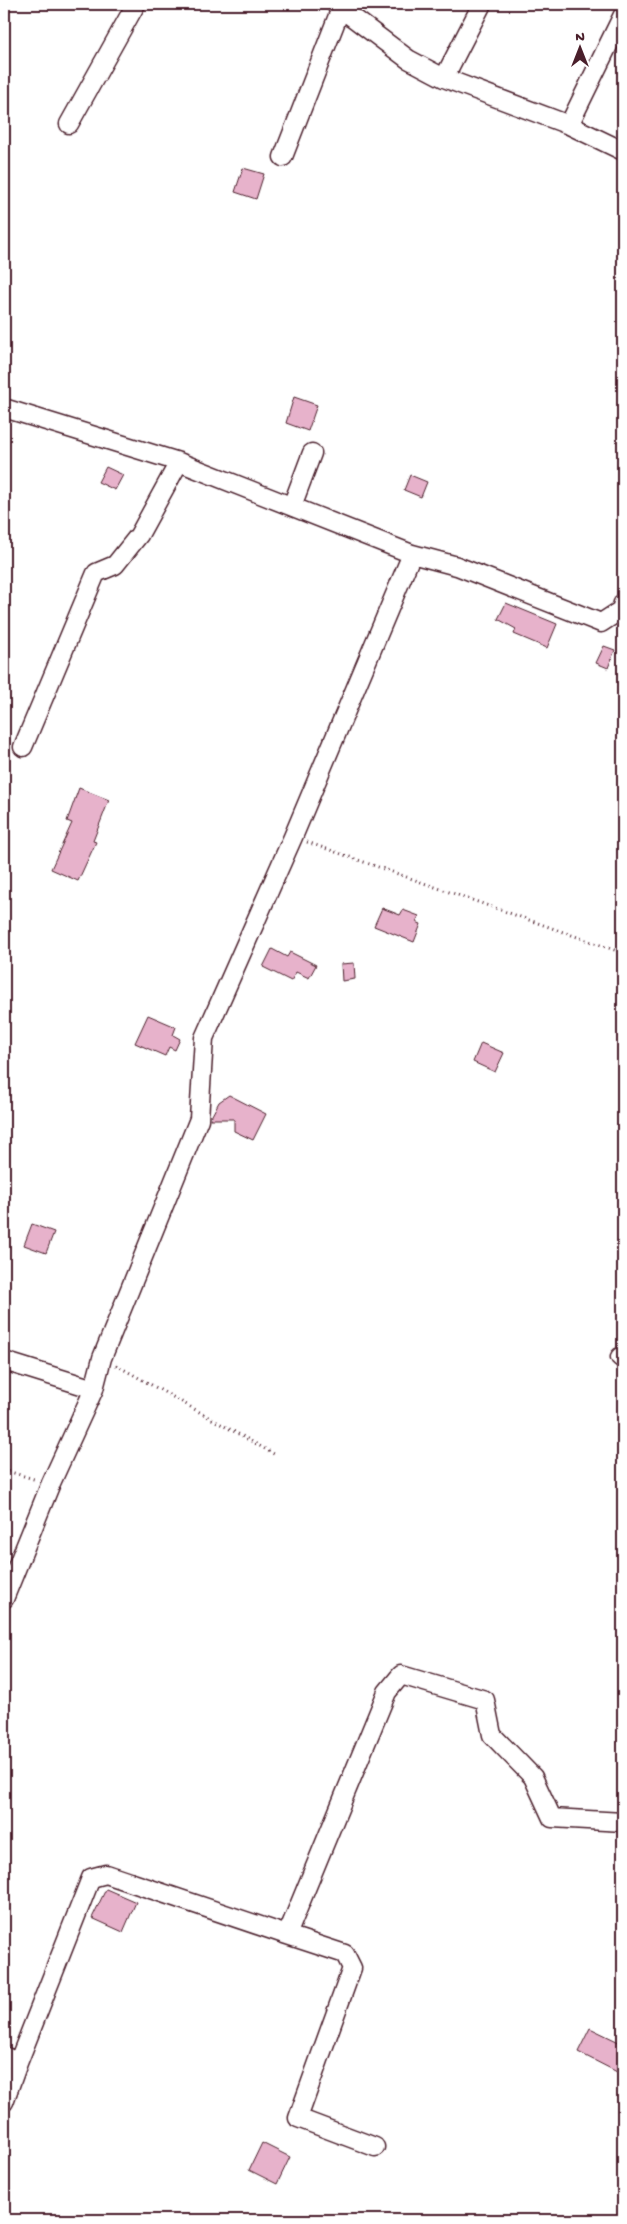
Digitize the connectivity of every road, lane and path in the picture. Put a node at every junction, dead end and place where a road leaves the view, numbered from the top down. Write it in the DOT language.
graph roads {
  1 [pos="136,4"];
  2 [pos="482,4"];
  3 [pos="338,6"];
  4 [pos="623,15"];
  5 [pos="444,78"];
  6 [pos="69,124"];
  7 [pos="568,125"];
  8 [pos="623,151"];
  9 [pos="283,157"];
  10 [pos="4,408"];
  11 [pos="312,453"];
  12 [pos="179,462"];
  13 [pos="292,506"];
  14 [pos="412,554"];
  15 [pos="623,603"];
  16 [pos="23,747"];
  17 [pos="293,837"];
  18 [pos="623,953"];
  19 [pos="102,1358"];
  20 [pos="4,1361"];
  21 [pos="94,1389"];
  22 [pos="274,1454"];
  23 [pos="4,1470"];
  24 [pos="51,1483"];
  25 [pos="4,1599"];
  26 [pos="623,1822"];
  27 [pos="287,1935"];
  28 [pos="11,2060"];
  29 [pos="4,2102"];
  30 [pos="375,2147"];
  1 -- 6 [label="street"];
  2 -- 5 [label="street"];
  3 -- 5 [label="street"];
  3 -- 9 [label="street"];
  4 -- 7 [label="street"];
  5 -- 7 [label="street"];
  7 -- 8 [label="street"];
  10 -- 12 [label="street"];
  11 -- 13 [label="street"];
  12 -- 13 [label="street"];
  12 -- 16 [label="street"];
  13 -- 14 [label="street"];
  14 -- 15 [label="street"];
  14 -- 17 [label="street"];
  17 -- 18 [label="path"];
  17 -- 19 [label="street"];
  19 -- 21 [label="street"];
  19 -- 22 [label="path"];
  20 -- 21 [label="street"];
  21 -- 24 [label="street"];
  23 -- 24 [label="path"];
  24 -- 25 [label="street"];
  26 -- 27 [label="street"];
  27 -- 28 [label="street"];
  27 -- 30 [label="street"];
  28 -- 29 [label="street"];
}
